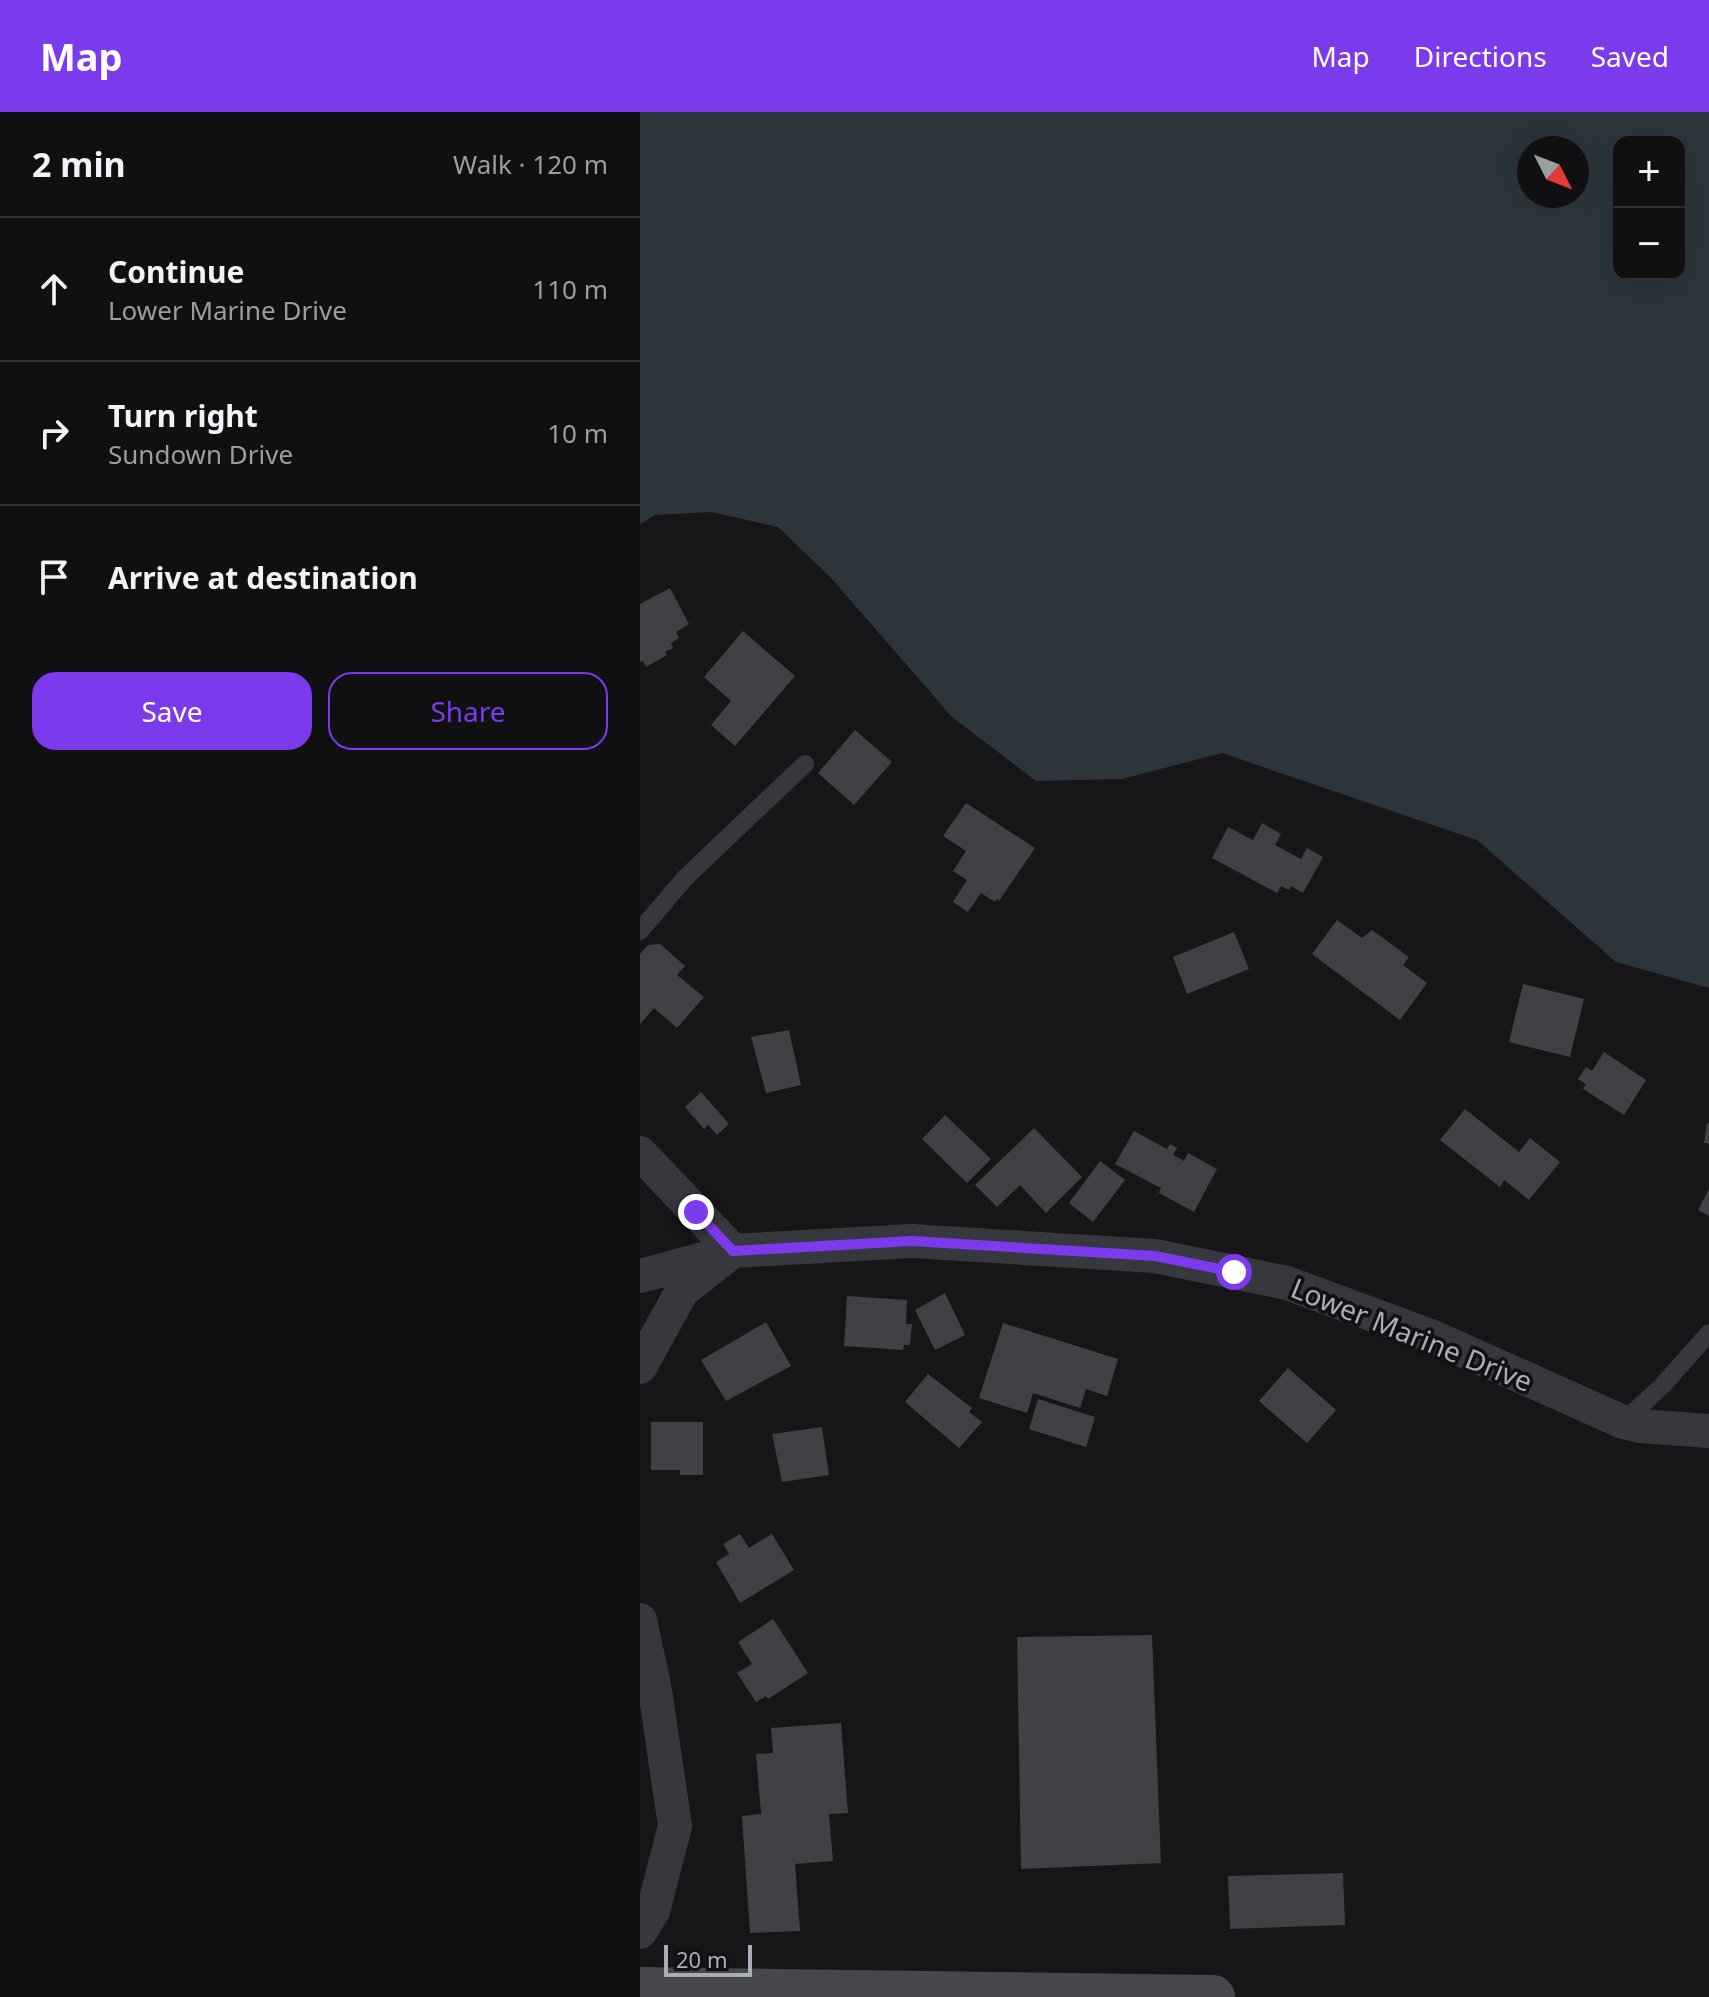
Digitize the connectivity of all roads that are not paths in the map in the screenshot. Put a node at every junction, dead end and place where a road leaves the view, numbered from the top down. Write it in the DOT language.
graph roads {
  1 [pos="805,764"];
  2 [pos="640,931"];
  3 [pos="640,1153"];
  4 [pos="733,1251"];
  5 [pos="640,1276"];
  6 [pos="1709,1333"];
  7 [pos="640,1367"];
  8 [pos="1623,1422"];
  9 [pos="1709,1431"];
  10 [pos="640,1620"];
  11 [pos="640,1932"];
  12 [pos="654,1992"];
  13 [pos="1213,1997"];
  1 -- 2 [label="lane"];
  3 -- 4 [label="street"];
  4 -- 5 [label="street, Lower Marine Drive"];
  4 -- 7 [label="street"];
  4 -- 8 [label="street, Lower Marine Drive"];
  6 -- 8 [label="lane"];
  8 -- 9 [label="street, Lower Marine Drive"];
  10 -- 11 [label="street"];
  12 -- 13 [label="street"];
}
